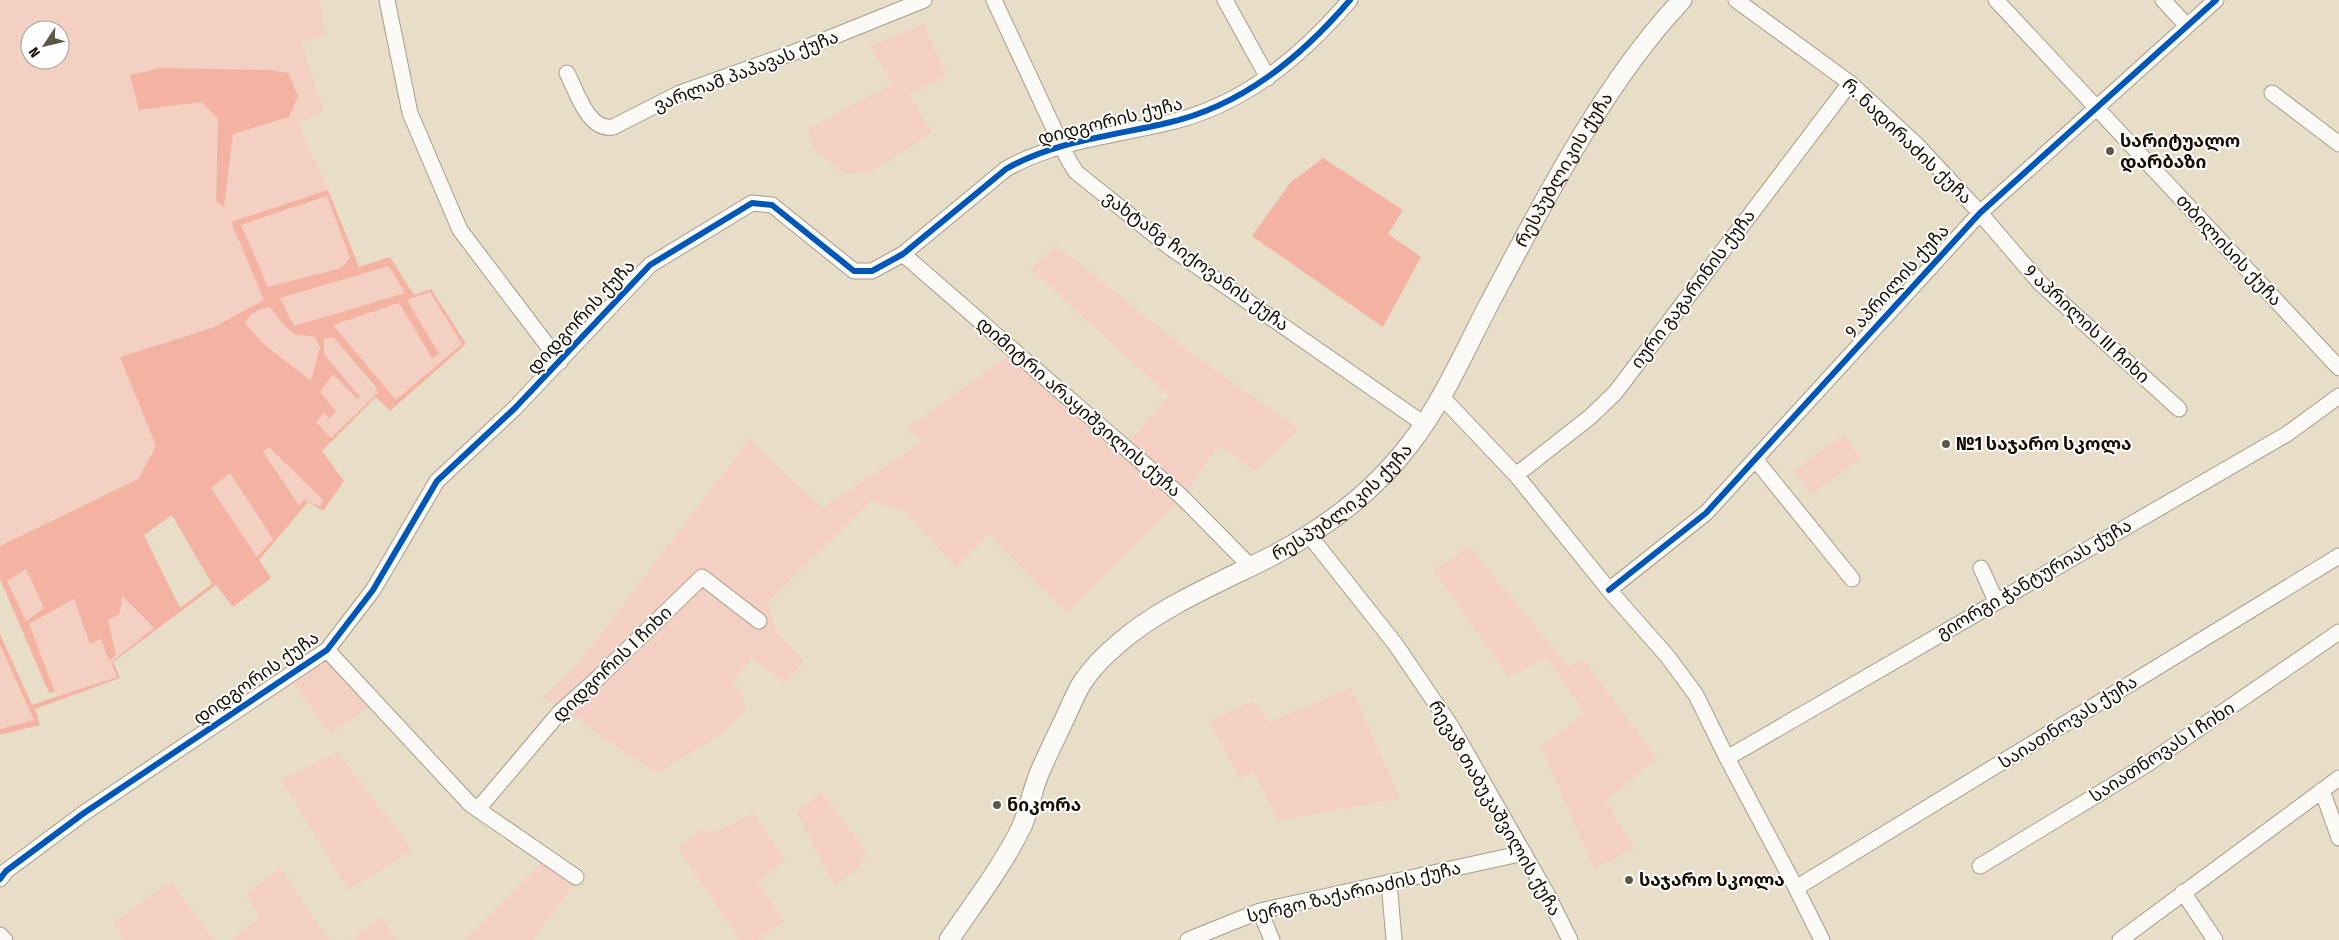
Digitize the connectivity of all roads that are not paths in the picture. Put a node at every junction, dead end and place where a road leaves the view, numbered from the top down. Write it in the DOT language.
graph roads {
  1 [pos="387,0"];
  2 [pos="924,0"];
  3 [pos="994,0"];
  4 [pos="1224,0"];
  5 [pos="1350,0"];
  6 [pos="1682,0"];
  7 [pos="1736,0"];
  8 [pos="1996,0"];
  9 [pos="2009,0"];
  10 [pos="2162,0"];
  11 [pos="2216,0"];
  12 [pos="2187,26"];
  13 [pos="567,73"];
  14 [pos="1268,78"];
  15 [pos="1850,83"];
  16 [pos="2272,93"];
  17 [pos="2100,105"];
  18 [pos="2339,144"];
  19 [pos="1062,146"];
  20 [pos="1980,212"];
  21 [pos="903,254"];
  22 [pos="2339,353"];
  23 [pos="560,362"];
  24 [pos="2339,368"];
  25 [pos="1441,396"];
  26 [pos="2339,396"];
  27 [pos="2179,409"];
  28 [pos="1424,424"];
  29 [pos="1755,459"];
  30 [pos="1516,475"];
  31 [pos="1309,535"];
  32 [pos="2339,556"];
  33 [pos="1250,566"];
  34 [pos="1981,568"];
  35 [pos="1852,579"];
  36 [pos="1609,590"];
  37 [pos="1996,601"];
  38 [pos="760,620"];
  39 [pos="2339,632"];
  40 [pos="327,650"];
  41 [pos="1727,758"];
  42 [pos="2339,778"];
  43 [pos="2322,790"];
  44 [pos="478,809"];
  45 [pos="2339,838"];
  46 [pos="1524,853"];
  47 [pos="1980,866"];
  48 [pos="576,877"];
  49 [pos="0,879"];
  50 [pos="1388,882"];
  51 [pos="1796,888"];
  52 [pos="2183,892"];
  53 [pos="1260,911"];
  54 [pos="0,935"];
  55 [pos="5,940"];
  56 [pos="949,940"];
  57 [pos="1188,940"];
  58 [pos="1272,940"];
  59 [pos="1394,940"];
  60 [pos="1570,940"];
  61 [pos="1822,940"];
  62 [pos="2120,940"];
  63 [pos="2215,940"];
  1 -- 23 [label="street"];
  2 -- 13 [label="street, ვარლამ პაპავას ქუჩა"];
  3 -- 19 [label="street, ვახტანგ ჩიქოვანის ქუჩა"];
  4 -- 14 [label="street"];
  5 -- 14 [label="street, დიდგორის ქუჩა"];
  6 -- 25 [label="main road, რესპუბლიკის ქუჩა"];
  7 -- 15 [label="street, რ. ნადირაძის ქუჩა"];
  8 -- 17 [label="street, თბილისის ქუჩა"];
  9 -- 17 [label="street, თბილისის ქუჩა"];
  10 -- 12 [label="street"];
  11 -- 12 [label="street, 9 აპრილის ქუჩა"];
  12 -- 17 [label="street, 9 აპრილის ქუჩა"];
  14 -- 19 [label="street, დიდგორის ქუჩა"];
  15 -- 20 [label="street, რ. ნადირაძის ქუჩა"];
  15 -- 30 [label="street, იური გაგარინის ქუჩა"];
  16 -- 18 [label="street"];
  17 -- 20 [label="street, 9 აპრილის ქუჩა"];
  17 -- 22 [label="street, თბილისის ქუჩა"];
  17 -- 24 [label="street, თბილისის ქუჩა"];
  19 -- 21 [label="street, დიდგორის ქუჩა"];
  19 -- 28 [label="street, ვახტანგ ჩიქოვანის ქუჩა"];
  20 -- 27 [label="street, 9 აპრილის III ჩიხი"];
  20 -- 29 [label="street, 9 აპრილის ქუჩა"];
  21 -- 23 [label="street, დიდგორის ქუჩა"];
  21 -- 33 [label="street, დიმიტრი არაყიშვილის ქუჩა"];
  23 -- 40 [label="street, დიდგორის ქუჩა"];
  25 -- 28 [label="main road, რესპუბლიკის ქუჩა"];
  25 -- 30 [label="street"];
  26 -- 37 [label="street, გიორგი ჭანტურიას ქუჩა"];
  28 -- 31 [label="main road, რესპუბლიკის ქუჩა"];
  29 -- 35 [label="street"];
  29 -- 36 [label="street, 9 აპრილის ქუჩა"];
  30 -- 36 [label="street"];
  31 -- 33 [label="main road, რესპუბლიკის ქუჩა"];
  31 -- 46 [label="street, რევაზ თაბუკაშვილის ქუჩა"];
  32 -- 51 [label="street, საიათნოვას ქუჩა"];
  33 -- 56 [label="main road, რესპუბლიკის ქუჩა"];
  34 -- 37 [label="street"];
  36 -- 41 [label="street"];
  37 -- 41 [label="street, გიორგი ჭანტურიას ქუჩა"];
  38 -- 44 [label="street, დიდგორის I ჩიხი"];
  39 -- 47 [label="street, საიათნოვას I ჩიხი"];
  40 -- 44 [label="street"];
  40 -- 49 [label="street, დიდგორის ქუჩა"];
  41 -- 51 [label="street"];
  42 -- 43 [label="street"];
  43 -- 45 [label="street"];
  43 -- 52 [label="street"];
  44 -- 48 [label="street"];
  46 -- 50 [label="street, სერგო ზაქარიაძის ქუჩა"];
  46 -- 60 [label="street, რევაზ თაბუკაშვილის ქუჩა"];
  50 -- 53 [label="street, სერგო ზაქარიაძის ქუჩა"];
  50 -- 59 [label="street"];
  51 -- 61 [label="street"];
  52 -- 62 [label="street"];
  52 -- 63 [label="street"];
  53 -- 57 [label="street, სერგო ზაქარიაძის ქუჩა"];
  53 -- 58 [label="street"];
  54 -- 55 [label="street"];
}
